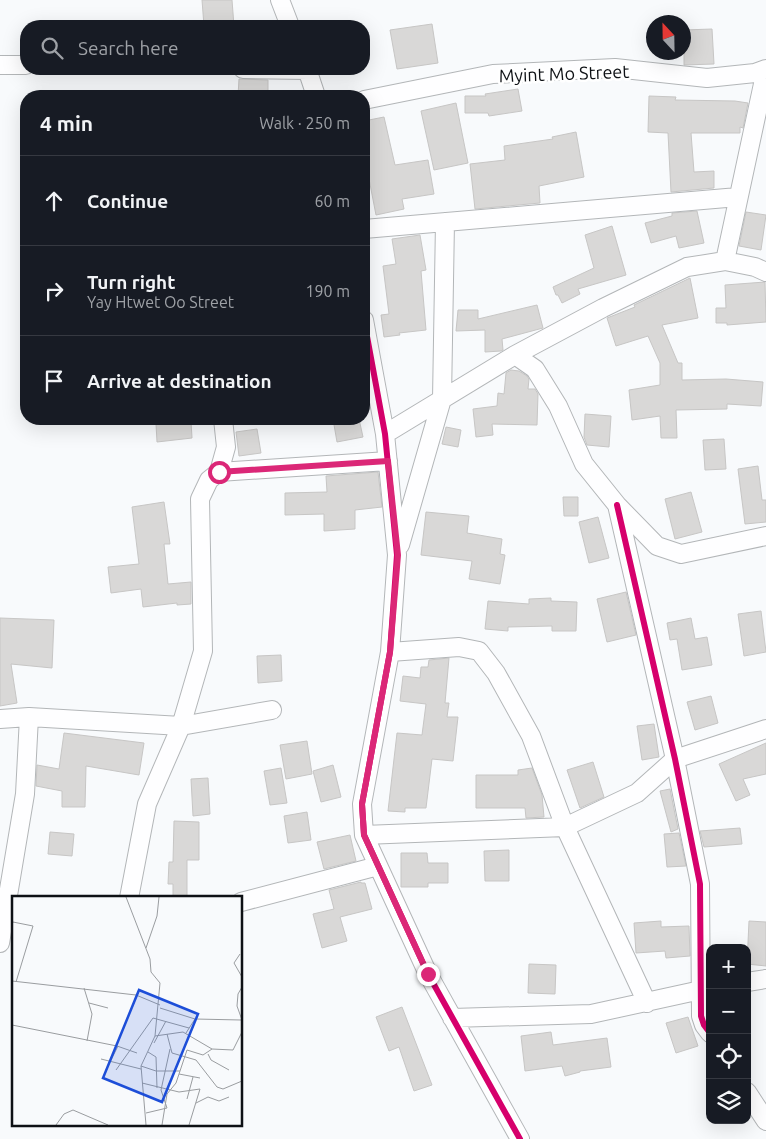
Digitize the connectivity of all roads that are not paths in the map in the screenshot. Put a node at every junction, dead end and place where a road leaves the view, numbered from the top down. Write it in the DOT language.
graph roads {
  1 [pos="280,0"];
  2 [pos="288,20"];
  3 [pos="0,65"];
  4 [pos="20,65"];
  5 [pos="766,70"];
  6 [pos="310,75"];
  7 [pos="314,90"];
  8 [pos="370,99"];
  9 [pos="738,197"];
  10 [pos="445,222"];
  11 [pos="370,228"];
  12 [pos="725,261"];
  13 [pos="766,272"];
  14 [pos="370,353"];
  15 [pos="515,355"];
  16 [pos="442,399"];
  17 [pos="224,425"];
  18 [pos="385,434"];
  19 [pos="388,461"];
  20 [pos="219,472"];
  21 [pos="617,505"];
  22 [pos="766,536"];
  23 [pos="398,555"];
  24 [pos="390,652"];
  25 [pos="272,710"];
  26 [pos="29,717"];
  27 [pos="0,719"];
  28 [pos="181,726"];
  29 [pos="766,729"];
  30 [pos="676,759"];
  31 [pos="564,828"];
  32 [pos="364,835"];
  33 [pos="378,866"];
  34 [pos="129,896"];
  35 [pos="242,902"];
  36 [pos="6,917"];
  37 [pos="0,943"];
  38 [pos="766,979"];
  39 [pos="751,981"];
  40 [pos="706,988"];
  41 [pos="647,1002"];
  42 [pos="452,1018"];
  43 [pos="706,1028"];
  44 [pos="751,1098"];
  45 [pos="766,1120"];
  46 [pos="520,1139"];
  1 -- 2 [label="street"];
  3 -- 4 [label="street"];
  5 -- 8 [label="street, Myint Mo Street"];
  5 -- 9 [label="street"];
  6 -- 7 [label="street"];
  9 -- 10 [label="street"];
  9 -- 12 [label="street"];
  10 -- 11 [label="street"];
  10 -- 16 [label="street"];
  12 -- 13 [label="street"];
  12 -- 15 [label="street"];
  14 -- 18 [label="street"];
  15 -- 16 [label="street"];
  15 -- 21 [label="street"];
  16 -- 18 [label="street"];
  16 -- 23 [label="street"];
  17 -- 20 [label="street"];
  18 -- 19 [label="street"];
  19 -- 20 [label="street"];
  19 -- 23 [label="street"];
  20 -- 28 [label="street"];
  21 -- 22 [label="street"];
  21 -- 30 [label="street"];
  23 -- 24 [label="street"];
  24 -- 31 [label="street"];
  24 -- 32 [label="street"];
  25 -- 28 [label="street"];
  26 -- 27 [label="street"];
  26 -- 28 [label="street"];
  26 -- 36 [label="street"];
  28 -- 34 [label="street"];
  29 -- 30 [label="street"];
  30 -- 31 [label="street"];
  30 -- 40 [label="street"];
  31 -- 32 [label="street"];
  31 -- 41 [label="street"];
  32 -- 33 [label="street"];
  33 -- 35 [label="street"];
  33 -- 42 [label="street"];
  36 -- 37 [label="street"];
  38 -- 39 [label="street"];
  40 -- 41 [label="street"];
  40 -- 43 [label="street"];
  41 -- 42 [label="street"];
  42 -- 46 [label="street"];
  44 -- 45 [label="street"];
}
